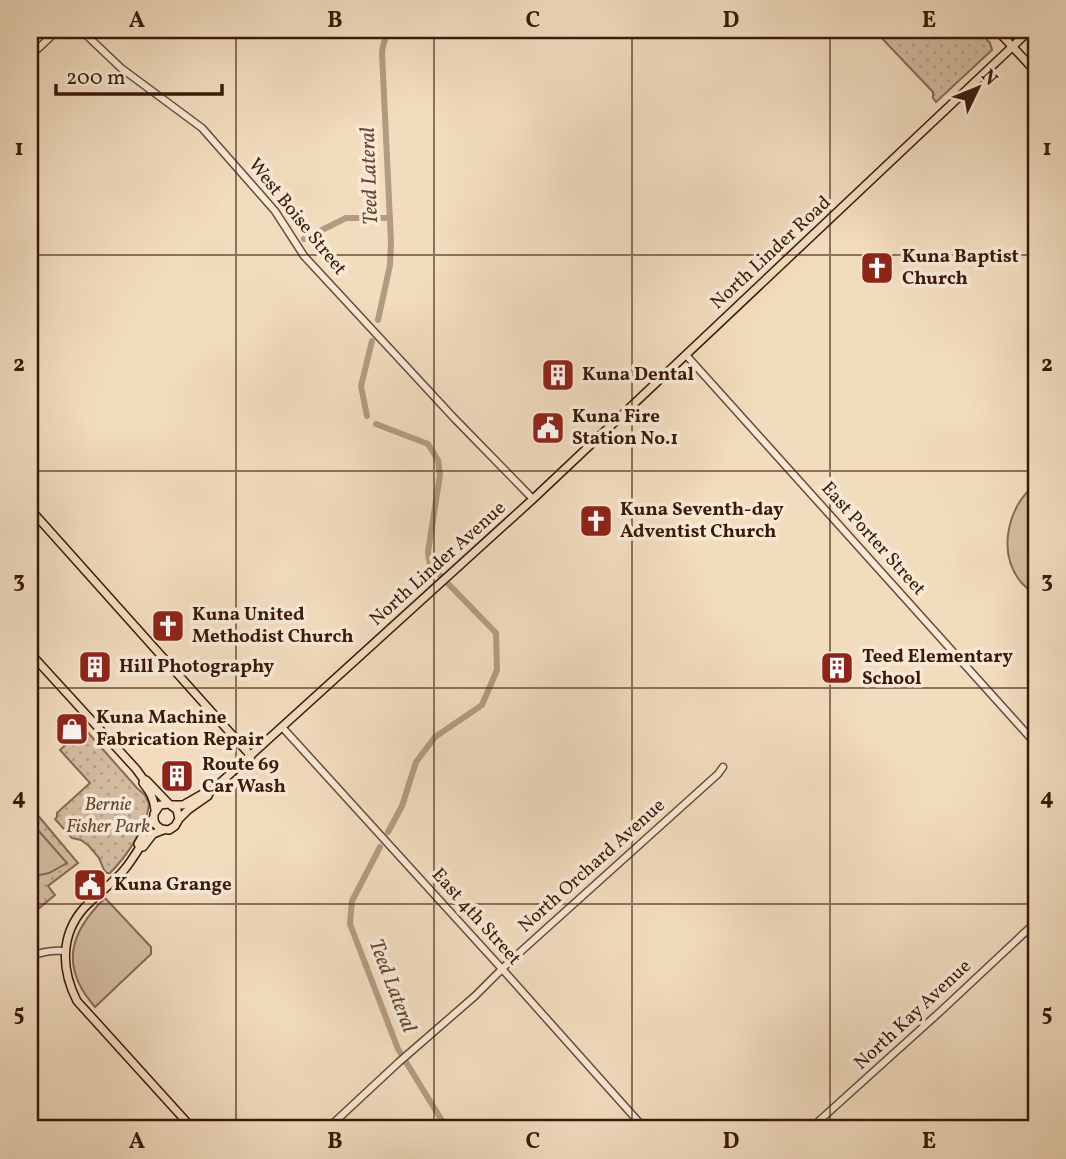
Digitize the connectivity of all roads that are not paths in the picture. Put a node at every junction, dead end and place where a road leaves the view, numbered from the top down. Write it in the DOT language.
graph roads {
  1 [pos="58,30"];
  2 [pos="81,30"];
  3 [pos="997,30"];
  4 [pos="1030,30"];
  5 [pos="1013,47"];
  6 [pos="30,56"];
  7 [pos="1036,72"];
  8 [pos="686,355"];
  9 [pos="533,499"];
  10 [pos="30,509"];
  11 [pos="30,653"];
  12 [pos="282,727"];
  13 [pos="1036,744"];
  14 [pos="251,756"];
  15 [pos="723,766"];
  16 [pos="144,780"];
  17 [pos="209,793"];
  18 [pos="171,805"];
  19 [pos="154,814"];
  20 [pos="179,819"];
  21 [pos="163,830"];
  22 [pos="140,847"];
  23 [pos="1036,922"];
  24 [pos="65,951"];
  25 [pos="30,957"];
  26 [pos="503,970"];
  27 [pos="193,1129"];
  28 [pos="327,1129"];
  29 [pos="645,1129"];
  30 [pos="810,1129"];
  1 -- 6 [label="street"];
  2 -- 9 [label="street, West Boise Street"];
  3 -- 5 [label="main road"];
  4 -- 5 [label="main road, North Linder Road"];
  5 -- 7 [label="main road"];
  5 -- 8 [label="main road, North Linder Road"];
  8 -- 9 [label="main road, North Linder Road"];
  8 -- 13 [label="street, East Porter Street"];
  9 -- 12 [label="main road, North Linder Avenue"];
  10 -- 14 [label="main road"];
  11 -- 16 [label="main road"];
  12 -- 14 [label="main road, North Linder Avenue"];
  12 -- 26 [label="street, East 4th Street"];
  14 -- 17 [label="main road, North Linder Avenue"];
  15 -- 26 [label="street, North Orchard Avenue"];
  16 -- 18 [label="main road"];
  16 -- 19 [label="main road"];
  17 -- 18 [label="main road, North Linder Avenue"];
  17 -- 20 [label="main road, North Linder Avenue"];
  18 -- 19 [label="main road"];
  18 -- 20 [label="main road"];
  19 -- 21 [label="main road"];
  19 -- 22 [label="main road"];
  20 -- 21 [label="main road"];
  21 -- 22 [label="main road"];
  22 -- 24 [label="main road"];
  23 -- 30 [label="street, North Kay Avenue"];
  24 -- 25 [label="street"];
  24 -- 27 [label="main road"];
  26 -- 28 [label="street, North Orchard Avenue"];
  26 -- 29 [label="street, East 4th Street"];
}
